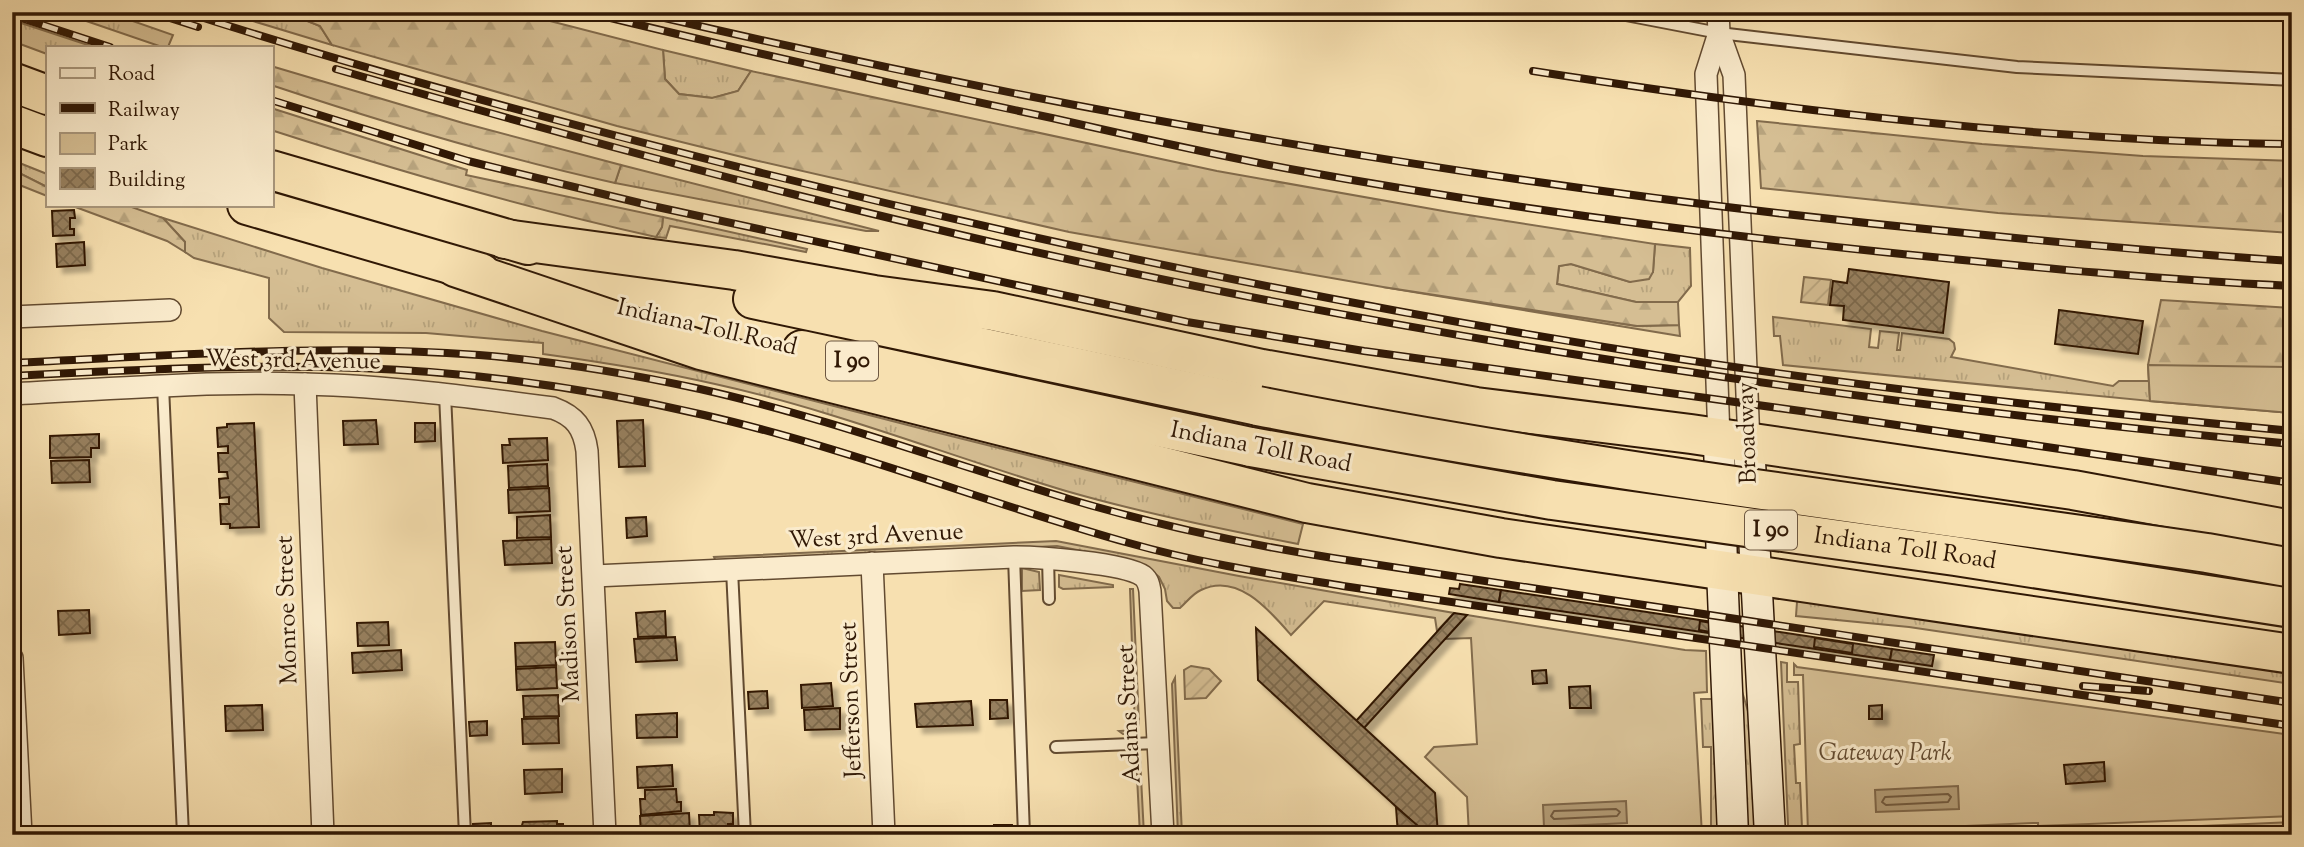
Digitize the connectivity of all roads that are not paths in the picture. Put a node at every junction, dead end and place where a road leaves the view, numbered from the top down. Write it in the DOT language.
graph roads {
  1 [pos="1610,12"];
  2 [pos="1719,23"];
  3 [pos="2286,80"];
  4 [pos="12,82"];
  5 [pos="46,95"];
  6 [pos="12,124"];
  7 [pos="46,137"];
  8 [pos="273,171"];
  9 [pos="250,206"];
  10 [pos="505,239"];
  11 [pos="455,267"];
  12 [pos="170,310"];
  13 [pos="12,317"];
  14 [pos="305,383"];
  15 [pos="163,386"];
  16 [pos="12,394"];
  17 [pos="445,394"];
  18 [pos="570,416"];
  19 [pos="1734,441"];
  20 [pos="2292,530"];
  21 [pos="1014,557"];
  22 [pos="1048,557"];
  23 [pos="872,563"];
  24 [pos="2292,568"];
  25 [pos="732,570"];
  26 [pos="1738,572"];
  27 [pos="594,576"];
  28 [pos="1150,591"];
  29 [pos="1049,599"];
  30 [pos="2292,608"];
  31 [pos="2292,654"];
  32 [pos="12,658"];
  33 [pos="1157,743"];
  34 [pos="1056,747"];
  35 [pos="20,835"];
  36 [pos="183,835"];
  37 [pos="323,835"];
  38 [pos="464,835"];
  39 [pos="605,835"];
  40 [pos="745,835"];
  41 [pos="884,835"];
  42 [pos="1024,835"];
  43 [pos="1163,835"];
  44 [pos="1733,835"];
  45 [pos="1770,835"];
  1 -- 2 [label="lane"];
  2 -- 3 [label="lane"];
  2 -- 19 [label="street, Broadway"];
  2 -- 19 [label="street, Broadway"];
  4 -- 5 [label="highway"];
  6 -- 7 [label="highway"];
  8 -- 10 [label="highway, Indiana Toll Road / I 90"];
  9 -- 11 [label="highway, Indiana Toll Road / I 90"];
  10 -- 19 [label="highway"];
  10 -- 24 [label="highway, Indiana Toll Road / I 90, bridge"];
  11 -- 26 [label="highway"];
  11 -- 30 [label="highway, Indiana Toll Road / I 90, bridge"];
  12 -- 13 [label="street"];
  14 -- 15 [label="street, West 3rd Avenue"];
  14 -- 17 [label="street, West 3rd Avenue"];
  14 -- 37 [label="street, Monroe Street"];
  15 -- 16 [label="street, West 3rd Avenue"];
  15 -- 36 [label="lane"];
  17 -- 18 [label="street, West 3rd Avenue"];
  17 -- 38 [label="lane"];
  18 -- 27 [label="street, Madison Street"];
  19 -- 20 [label="highway"];
  19 -- 26 [label="main road, Broadway"];
  21 -- 22 [label="street, West 3rd Avenue"];
  21 -- 23 [label="street, West 3rd Avenue"];
  21 -- 42 [label="lane"];
  22 -- 28 [label="street, West 3rd Avenue"];
  22 -- 29 [label="lane"];
  23 -- 25 [label="street, West 3rd Avenue"];
  23 -- 41 [label="street, Jefferson Street"];
  25 -- 27 [label="street, West 3rd Avenue"];
  25 -- 40 [label="lane"];
  26 -- 31 [label="highway"];
  26 -- 44 [label="main road, Broadway"];
  26 -- 45 [label="main road, Broadway"];
  27 -- 39 [label="street, Madison Street"];
  28 -- 33 [label="street, Adams Street"];
  32 -- 35 [label="street"];
  33 -- 34 [label="lane"];
  33 -- 43 [label="street, Adams Street"];
}
